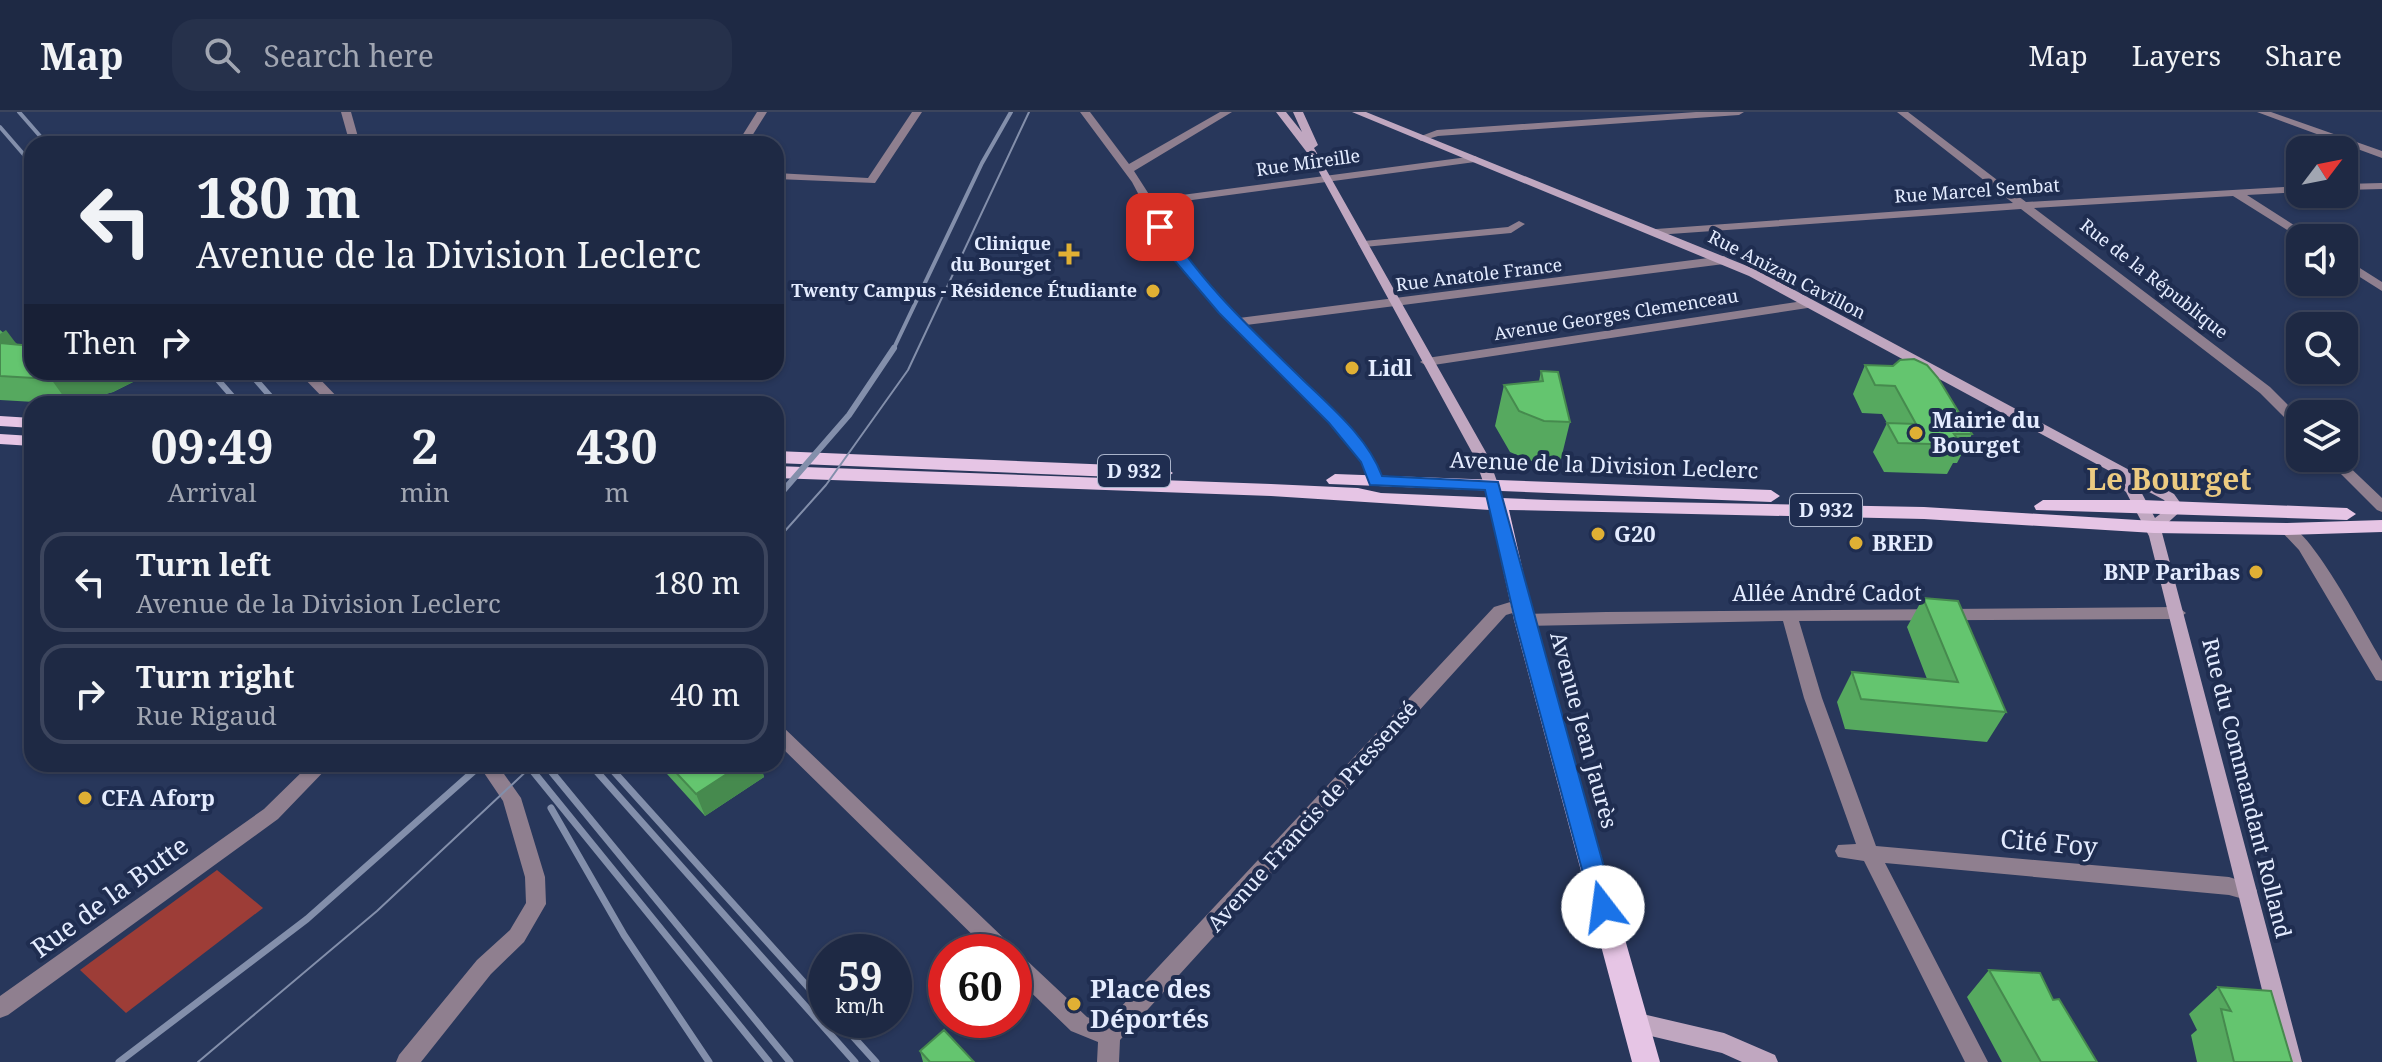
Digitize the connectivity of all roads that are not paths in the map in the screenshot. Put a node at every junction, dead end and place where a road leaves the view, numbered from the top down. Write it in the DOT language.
graph roads {
  1 [pos="346,112"];
  2 [pos="762,112"];
  3 [pos="917,112"];
  4 [pos="1085,112"];
  5 [pos="1227,112"];
  6 [pos="1281,112"];
  7 [pos="1298,112"];
  8 [pos="1357,112"];
  9 [pos="1739,112"];
  10 [pos="1902,112"];
  11 [pos="2262,112"];
  12 [pos="353,136"];
  13 [pos="747,136"];
  14 [pos="1421,138"];
  15 [pos="2382,155"];
  16 [pos="1317,158"];
  17 [pos="1475,159"];
  18 [pos="1129,170"];
  19 [pos="784,176"];
  20 [pos="1328,178"];
  21 [pos="2382,186"];
  22 [pos="2358,187"];
  23 [pos="2286,190"];
  24 [pos="2235,192"];
  25 [pos="1147,203"];
  26 [pos="2027,205"];
  27 [pos="1519,224"];
  28 [pos="2286,224"];
  29 [pos="1656,232"];
  30 [pos="1364,244"];
  31 [pos="1724,260"];
  32 [pos="2358,271"];
  33 [pos="2382,287"];
  34 [pos="1397,303"];
  35 [pos="1810,304"];
  36 [pos="1237,322"];
  37 [pos="1427,362"];
  38 [pos="313,380"];
  39 [pos="329,396"];
  40 [pos="2286,411"];
  41 [pos="0,421"];
  42 [pos="24,422"];
  43 [pos="0,439"];
  44 [pos="24,440"];
  45 [pos="2081,451"];
  46 [pos="784,459"];
  47 [pos="784,459"];
  48 [pos="2346,472"];
  49 [pos="1376,481"];
  50 [pos="1495,495"];
  51 [pos="2142,506"];
  52 [pos="2382,507"];
  53 [pos="2177,508"];
  54 [pos="2382,514"];
  55 [pos="2382,526"];
  56 [pos="2154,527"];
  57 [pos="2287,529"];
  58 [pos="1522,613"];
  59 [pos="2178,613"];
  60 [pos="1789,615"];
  61 [pos="2382,675"];
  62 [pos="784,739"];
  63 [pos="314,772"];
  64 [pos="493,772"];
  65 [pos="1845,851"];
  66 [pos="1870,853"];
  67 [pos="2247,891"];
  68 [pos="985,934"];
  69 [pos="1032,979"];
  70 [pos="0,1008"];
  71 [pos="1634,1022"];
  72 [pos="1109,1036"];
  73 [pos="407,1062"];
  74 [pos="1108,1062"];
  75 [pos="1646,1062"];
  76 [pos="1767,1062"];
  77 [pos="1977,1062"];
  78 [pos="2291,1062"];
  1 -- 12 [label="street"];
  2 -- 13 [label="street"];
  3 -- 19 [label="street"];
  4 -- 18 [label="street"];
  5 -- 18 [label="street"];
  6 -- 16 [label="street"];
  7 -- 16 [label="street"];
  8 -- 14 [label="street, Rue Anizan Cavillon"];
  9 -- 14 [label="street"];
  10 -- 26 [label="street, Rue de la République"];
  11 -- 15 [label="street"];
  14 -- 17 [label="street, Rue Anizan Cavillon"];
  16 -- 20 [label="street"];
  17 -- 20 [label="street, Rue Mireille"];
  17 -- 29 [label="street, Rue Anizan Cavillon"];
  18 -- 25 [label="street"];
  20 -- 25 [label="street, Rue Mireille"];
  20 -- 30 [label="street"];
  21 -- 22 [label="street"];
  23 -- 24 [label="street, Rue Marcel Sembat"];
  24 -- 26 [label="street, Rue Marcel Sembat"];
  24 -- 28 [label="street"];
  25 -- 36 [label="street"];
  26 -- 29 [label="street, Rue Marcel Sembat"];
  26 -- 40 [label="street, Rue de la République"];
  27 -- 30 [label="street"];
  29 -- 31 [label="street, Rue Anizan Cavillon"];
  30 -- 34 [label="street"];
  31 -- 34 [label="street, Rue Anatole France"];
  31 -- 35 [label="street, Rue Anizan Cavillon"];
  32 -- 33 [label="street"];
  34 -- 36 [label="street, Rue Anatole France"];
  34 -- 37 [label="street"];
  35 -- 37 [label="street, Avenue Georges Clemenceau"];
  35 -- 45 [label="street, Rue Anizan Cavillon"];
  36 -- 49 [label="street"];
  37 -- 50 [label="street"];
  38 -- 39 [label="street"];
  41 -- 42 [label="main road"];
  43 -- 44 [label="main road"];
  45 -- 51 [label="street, Rue Anizan Cavillon"];
  45 -- 53 [label="street, Rue Anizan Cavillon"];
  46 -- 49 [label="main road, Avenue de la Division Leclerc / D 932"];
  47 -- 50 [label="main road, Avenue de la Division Leclerc / D 932"];
  48 -- 52 [label="street"];
  49 -- 50 [label="main road, Avenue de la Division Leclerc / D 932"];
  50 -- 51 [label="main road, Avenue de la Division Leclerc / D 932"];
  50 -- 56 [label="main road, Avenue de la Division Leclerc / D 932"];
  50 -- 58 [label="main road, Avenue Jean Jaurès"];
  51 -- 53 [label="main road, Avenue de la Division Leclerc / D 932"];
  51 -- 56 [label="street, Rue Anizan Cavillon"];
  53 -- 54 [label="main road, Avenue de la Division Leclerc / D 932"];
  53 -- 56 [label="street"];
  55 -- 57 [label="main road, Avenue de la Division Leclerc / D 932"];
  56 -- 57 [label="main road, Avenue de la Division Leclerc / D 932"];
  56 -- 59 [label="street, Rue du Commandant Rolland"];
  57 -- 61 [label="street"];
  58 -- 60 [label="street, Allée André Cadot"];
  58 -- 71 [label="main road, Avenue Jean Jaurès"];
  58 -- 72 [label="street, Avenue Francis de Pressensé"];
  59 -- 60 [label="street, Allée André Cadot"];
  59 -- 67 [label="street, Rue du Commandant Rolland"];
  60 -- 66 [label="street"];
  62 -- 68 [label="street"];
  63 -- 70 [label="street, Rue de la Butte"];
  64 -- 73 [label="street"];
  65 -- 66 [label="street, Cité Foy"];
  66 -- 67 [label="street, Cité Foy"];
  66 -- 77 [label="street"];
  67 -- 78 [label="street, Rue du Commandant Rolland"];
  69 -- 72 [label="street"];
  71 -- 75 [label="main road, Avenue Jean Jaurès"];
  71 -- 76 [label="street"];
  72 -- 74 [label="street"];
}
